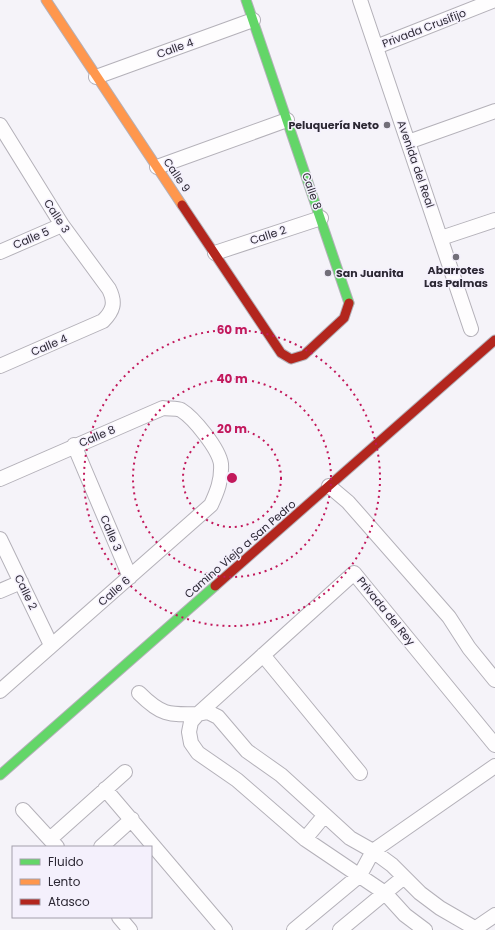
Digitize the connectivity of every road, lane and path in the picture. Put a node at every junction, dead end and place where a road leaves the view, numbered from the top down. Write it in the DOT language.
graph roads {
  1 [pos="46,0"];
  2 [pos="246,0"];
  3 [pos="360,0"];
  4 [pos="495,0"];
  5 [pos="253,20"];
  6 [pos="376,47"];
  7 [pos="96,77"];
  8 [pos="495,111"];
  9 [pos="287,120"];
  10 [pos="2,133"];
  11 [pos="408,142"];
  12 [pos="157,167"];
  13 [pos="321,218"];
  14 [pos="495,220"];
  15 [pos="62,225"];
  16 [pos="441,238"];
  17 [pos="0,252"];
  18 [pos="215,253"];
  19 [pos="114,306"];
  20 [pos="471,329"];
  21 [pos="495,340"];
  22 [pos="291,359"];
  23 [pos="0,366"];
  24 [pos="74,445"];
  25 [pos="0,479"];
  26 [pos="220,484"];
  27 [pos="329,486"];
  28 [pos="0,539"];
  29 [pos="130,577"];
  30 [pos="21,582"];
  31 [pos="0,591"];
  32 [pos="52,645"];
  33 [pos="263,655"];
  34 [pos="495,680"];
  35 [pos="0,691"];
  36 [pos="139,693"];
  37 [pos="198,714"];
  38 [pos="495,745"];
  39 [pos="495,766"];
  40 [pos="125,772"];
  41 [pos="360,773"];
  42 [pos="0,775"];
  43 [pos="105,789"];
  44 [pos="23,810"];
  45 [pos="324,816"];
  46 [pos="132,819"];
  47 [pos="305,838"];
  48 [pos="53,843"];
  49 [pos="102,846"];
  50 [pos="373,852"];
  51 [pos="360,875"];
  52 [pos="404,877"];
  53 [pos="385,893"];
  54 [pos="495,915"];
  55 [pos="120,918"];
  56 [pos="475,929"];
  57 [pos="130,930"];
  58 [pos="224,930"];
  59 [pos="294,930"];
  60 [pos="340,930"];
  61 [pos="425,930"];
  1 -- 7 [label="street, Calle 9"];
  2 -- 5 [label="street, Calle 8"];
  3 -- 6 [label="street, Avenida del Real"];
  4 -- 6 [label="street, Privada Crusifijo"];
  5 -- 7 [label="street, Calle 4"];
  5 -- 9 [label="street, Calle 8"];
  6 -- 11 [label="street, Avenida del Real"];
  7 -- 12 [label="street, Calle 9"];
  8 -- 11 [label="street"];
  9 -- 12 [label="street"];
  9 -- 13 [label="street, Calle 8"];
  10 -- 15 [label="street, Calle 3"];
  11 -- 16 [label="street, Avenida del Real"];
  12 -- 18 [label="street, Calle 9"];
  13 -- 18 [label="street, Calle 2"];
  13 -- 22 [label="street, Calle 8"];
  14 -- 16 [label="street"];
  15 -- 17 [label="street, Calle 5"];
  15 -- 19 [label="street, Calle 3"];
  16 -- 20 [label="street, Avenida del Real"];
  18 -- 22 [label="street, Calle 9"];
  19 -- 23 [label="street, Calle 4"];
  21 -- 27 [label="street, Camino Viejo a San Pedro"];
  24 -- 25 [label="street, Calle 8"];
  24 -- 26 [label="street, Calle 8"];
  24 -- 29 [label="street, Calle 3"];
  26 -- 29 [label="street, Calle 6"];
  27 -- 34 [label="street"];
  27 -- 42 [label="street, Camino Viejo a San Pedro"];
  28 -- 30 [label="street, Calle 2"];
  29 -- 32 [label="street, Calle 6"];
  30 -- 31 [label="street"];
  30 -- 32 [label="street, Calle 2"];
  32 -- 35 [label="street, Calle 6"];
  33 -- 37 [label="street, Privada del Rey"];
  33 -- 38 [label="street, Privada del Rey"];
  33 -- 41 [label="street"];
  36 -- 37 [label="street"];
  37 -- 45 [label="street"];
  37 -- 47 [label="street, Privada del Rey"];
  39 -- 50 [label="street"];
  40 -- 43 [label="street"];
  43 -- 46 [label="street"];
  43 -- 48 [label="street"];
  44 -- 48 [label="street"];
  45 -- 47 [label="street"];
  45 -- 50 [label="street"];
  46 -- 49 [label="street"];
  46 -- 58 [label="street"];
  47 -- 51 [label="street, Privada del Rey"];
  50 -- 51 [label="street"];
  50 -- 52 [label="street"];
  51 -- 53 [label="street, Privada del Rey"];
  51 -- 59 [label="street"];
  52 -- 53 [label="street"];
  52 -- 56 [label="street"];
  53 -- 60 [label="street"];
  53 -- 61 [label="street, Privada del Rey"];
  54 -- 56 [label="street"];
  55 -- 57 [label="street"];
}
